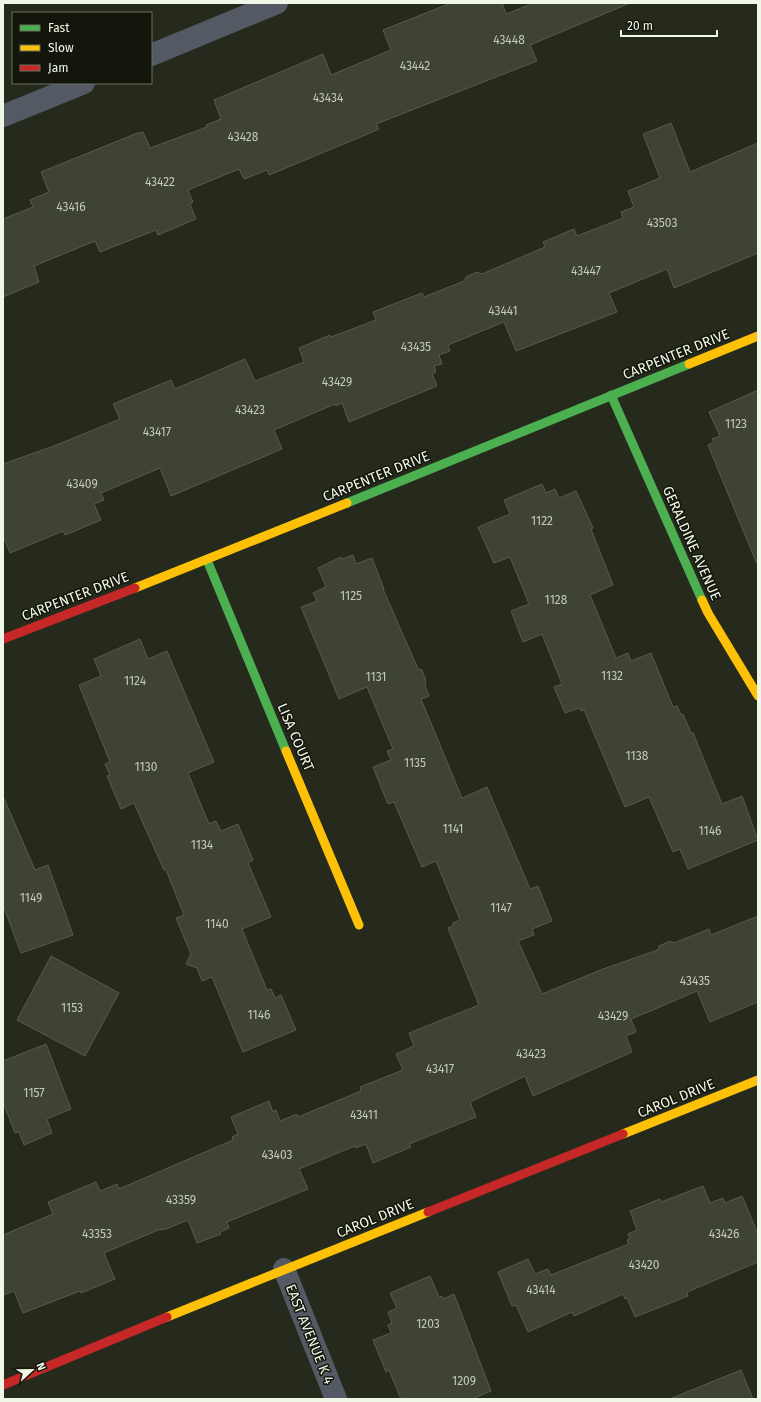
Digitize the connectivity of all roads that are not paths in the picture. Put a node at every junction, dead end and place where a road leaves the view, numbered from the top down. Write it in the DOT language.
graph roads {
  1 [pos="277,3"];
  2 [pos="152,55"];
  3 [pos="81,84"];
  4 [pos="5,109"];
  5 [pos="758,336"];
  6 [pos="611,395"];
  7 [pos="207,560"];
  8 [pos="3,639"];
  9 [pos="758,696"];
  10 [pos="359,925"];
  11 [pos="758,1080"];
  12 [pos="284,1269"];
  13 [pos="3,1385"];
  14 [pos="336,1399"];
  1 -- 2 [label="street"];
  3 -- 4 [label="street"];
  5 -- 6 [label="street, CARPENTER DRIVE"];
  6 -- 7 [label="street, CARPENTER DRIVE"];
  6 -- 9 [label="street, GERALDINE AVENUE"];
  7 -- 8 [label="street, CARPENTER DRIVE"];
  7 -- 10 [label="street, LISA COURT"];
  11 -- 12 [label="street, CAROL DRIVE"];
  12 -- 13 [label="street, CAROL DRIVE"];
  12 -- 14 [label="street, EAST AVENUE K 4"];
}
